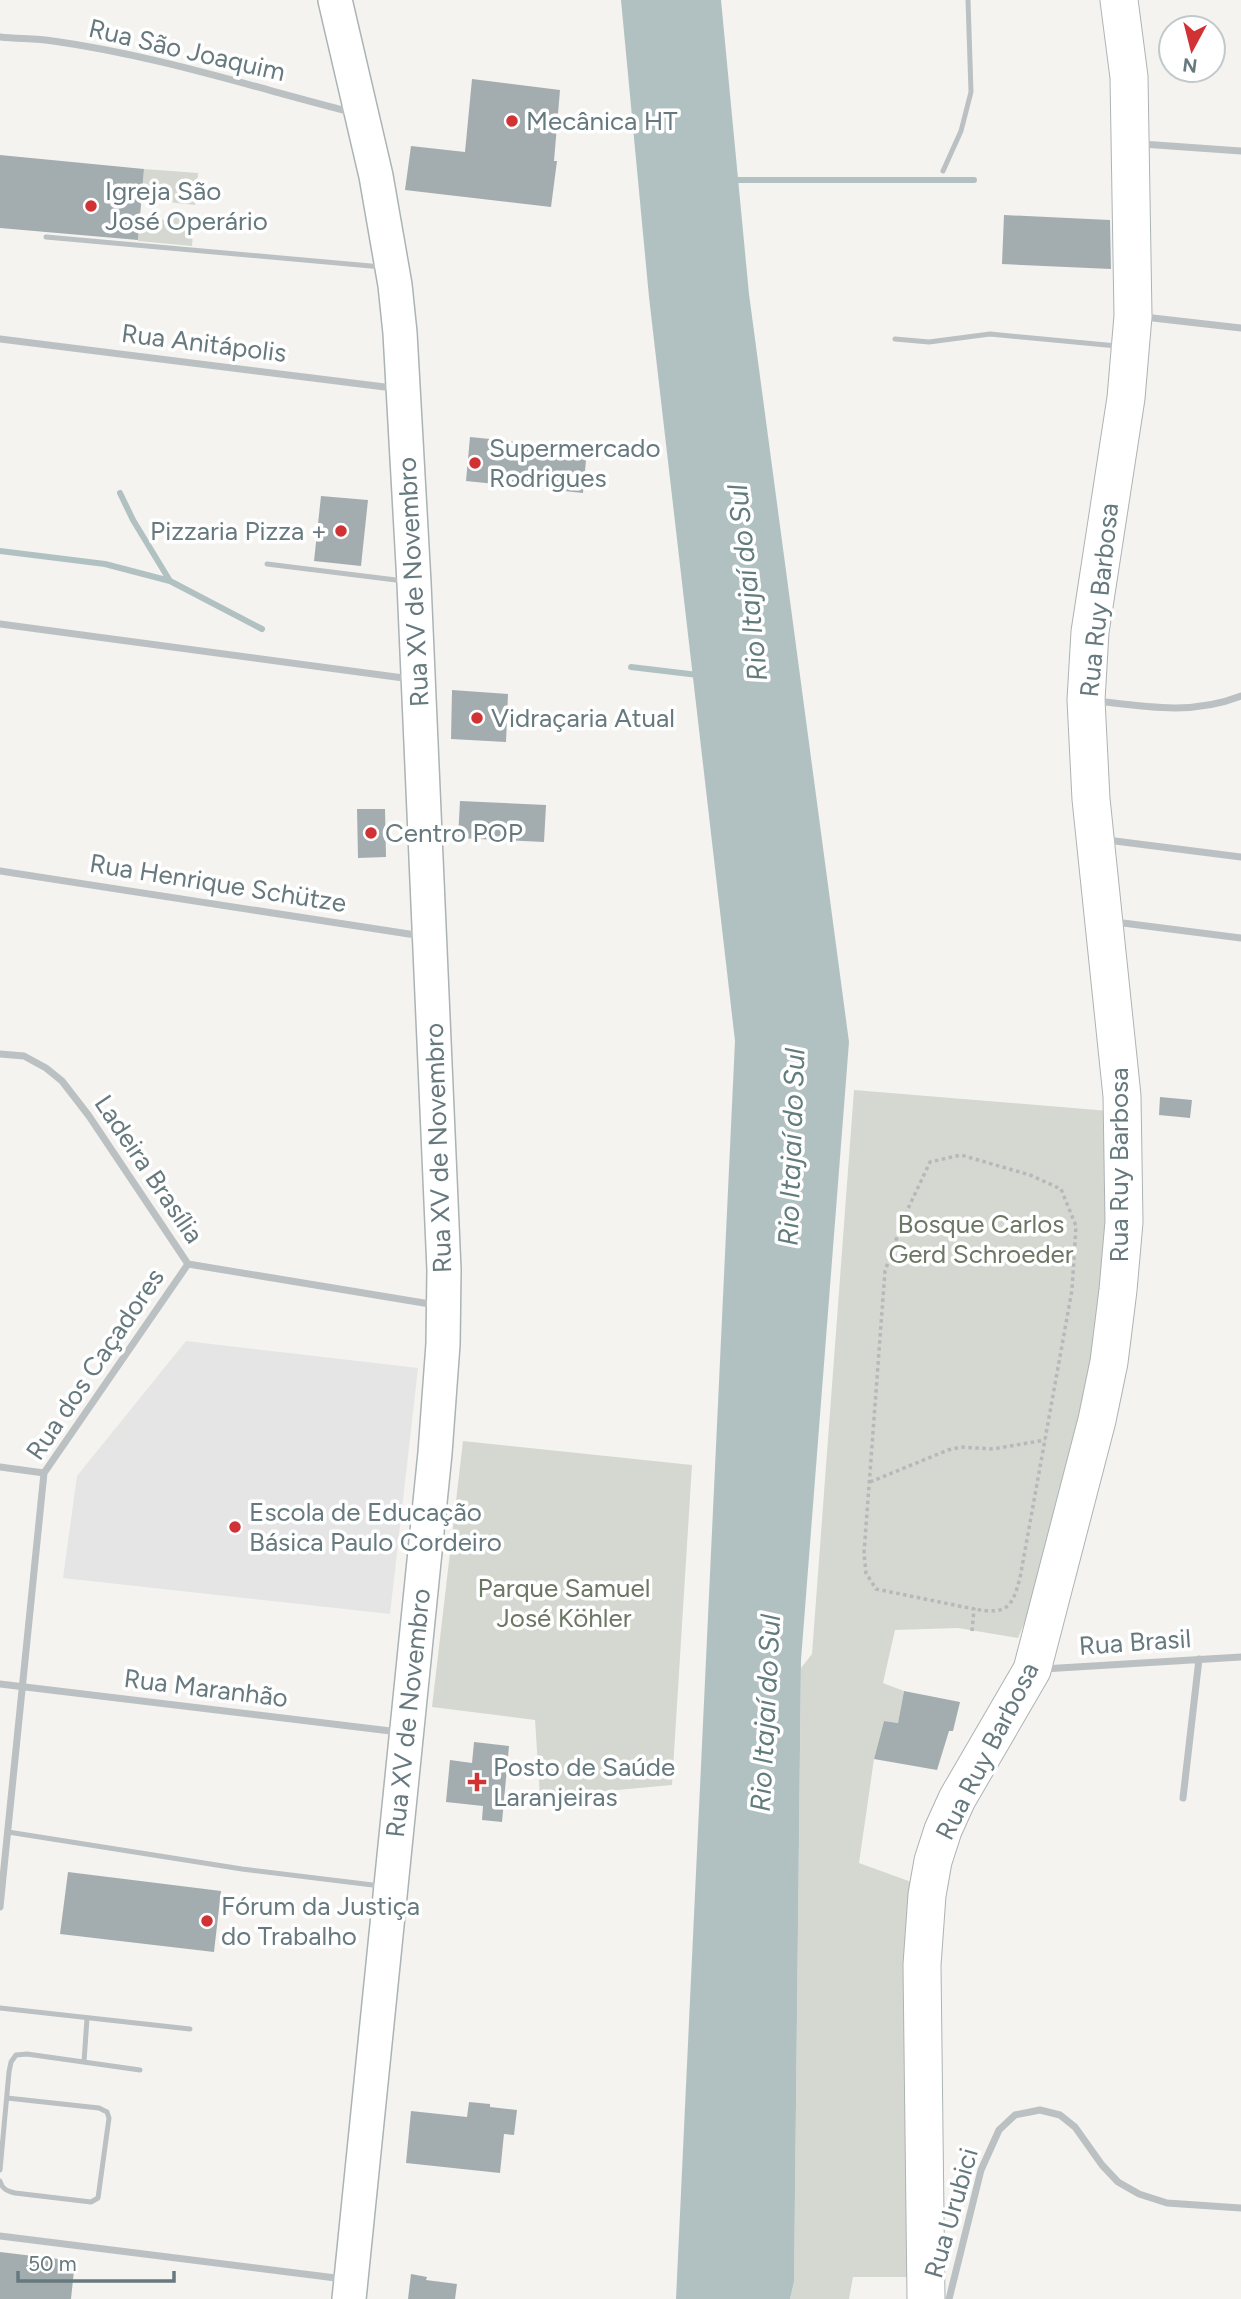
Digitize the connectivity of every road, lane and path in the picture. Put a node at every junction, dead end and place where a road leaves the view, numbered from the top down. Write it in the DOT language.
graph roads {
  1 [pos="335,0"];
  2 [pos="968,0"];
  3 [pos="1119,0"];
  4 [pos="0,37"];
  5 [pos="362,115"];
  6 [pos="1131,143"];
  7 [pos="1241,151"];
  8 [pos="943,171"];
  9 [pos="46,237"];
  10 [pos="392,267"];
  11 [pos="1241,328"];
  12 [pos="1132,331"];
  13 [pos="0,339"];
  14 [pos="895,339"];
  15 [pos="404,389"];
  16 [pos="267,564"];
  17 [pos="414,583"];
  18 [pos="0,624"];
  19 [pos="419,680"];
  20 [pos="1241,696"];
  21 [pos="1086,700"];
  22 [pos="1096,839"];
  23 [pos="1241,857"];
  24 [pos="0,871"];
  25 [pos="1104,920"];
  26 [pos="430,937"];
  27 [pos="1241,939"];
  28 [pos="0,1054"];
  29 [pos="188,1264"];
  30 [pos="444,1306"];
  31 [pos="1045,1440"];
  32 [pos="0,1467"];
  33 [pos="44,1473"];
  34 [pos="870,1482"];
  35 [pos="974,1609"];
  36 [pos="972,1630"];
  37 [pos="1241,1657"];
  38 [pos="1199,1659"];
  39 [pos="1032,1670"];
  40 [pos="0,1684"];
  41 [pos="23,1687"];
  42 [pos="406,1733"];
  43 [pos="1183,1798"];
  44 [pos="8,1832"];
  45 [pos="391,1887"];
  46 [pos="0,1907"];
  47 [pos="0,2008"];
  48 [pos="87,2018"];
  49 [pos="190,2029"];
  50 [pos="84,2062"];
  51 [pos="140,2070"];
  52 [pos="7,2098"];
  53 [pos="0,2170"];
  54 [pos="0,2181"];
  55 [pos="1241,2208"];
  56 [pos="0,2236"];
  57 [pos="350,2290"];
  58 [pos="926,2299"];
  59 [pos="949,2299"];
  1 -- 5 [label="main road, Rua XV de Novembro"];
  2 -- 8 [label="lane"];
  3 -- 6 [label="main road, Rua Ruy Barbosa"];
  4 -- 5 [label="street, Rua São Joaquim"];
  5 -- 10 [label="main road, Rua XV de Novembro"];
  6 -- 7 [label="street"];
  6 -- 12 [label="main road, Rua Ruy Barbosa"];
  9 -- 10 [label="lane"];
  10 -- 15 [label="main road, Rua XV de Novembro"];
  11 -- 12 [label="street"];
  12 -- 14 [label="lane"];
  12 -- 21 [label="main road, Rua Ruy Barbosa"];
  13 -- 15 [label="street, Rua Anitápolis"];
  15 -- 17 [label="main road, Rua XV de Novembro"];
  16 -- 17 [label="lane"];
  17 -- 19 [label="main road, Rua XV de Novembro"];
  18 -- 19 [label="street"];
  19 -- 26 [label="main road, Rua XV de Novembro"];
  20 -- 21 [label="street"];
  21 -- 22 [label="main road, Rua Ruy Barbosa"];
  22 -- 23 [label="street"];
  22 -- 25 [label="main road, Rua Ruy Barbosa"];
  24 -- 26 [label="street, Rua Henrique Schütze"];
  25 -- 27 [label="street"];
  25 -- 39 [label="main road, Rua Ruy Barbosa"];
  26 -- 30 [label="main road, Rua XV de Novembro"];
  28 -- 29 [label="street, Ladeira Brasília"];
  29 -- 30 [label="street, Ladeira Brasília"];
  29 -- 33 [label="street, Rua dos Caçadores"];
  30 -- 42 [label="main road, Rua XV de Novembro"];
  31 -- 34 [label="path"];
  31 -- 34 [label="path"];
  31 -- 35 [label="path"];
  32 -- 33 [label="street"];
  33 -- 41 [label="street, Rua dos Caçadores"];
  34 -- 35 [label="path"];
  35 -- 36 [label="path"];
  37 -- 38 [label="street, Rua Brasil"];
  38 -- 39 [label="street, Rua Brasil"];
  38 -- 43 [label="street"];
  39 -- 58 [label="main road, Rua Ruy Barbosa"];
  40 -- 41 [label="street, Rua Maranhão"];
  41 -- 42 [label="street, Rua Maranhão"];
  41 -- 44 [label="street, Rua dos Caçadores"];
  42 -- 45 [label="main road, Rua XV de Novembro"];
  44 -- 45 [label="lane"];
  44 -- 46 [label="street, Rua dos Caçadores"];
  45 -- 57 [label="main road, Rua XV de Novembro"];
  47 -- 48 [label="lane"];
  48 -- 49 [label="lane"];
  48 -- 50 [label="lane"];
  50 -- 51 [label="lane"];
  50 -- 52 [label="lane"];
  52 -- 53 [label="lane"];
  52 -- 54 [label="lane"];
  55 -- 59 [label="street, Rua Urubici"];
  56 -- 57 [label="street"];
}
